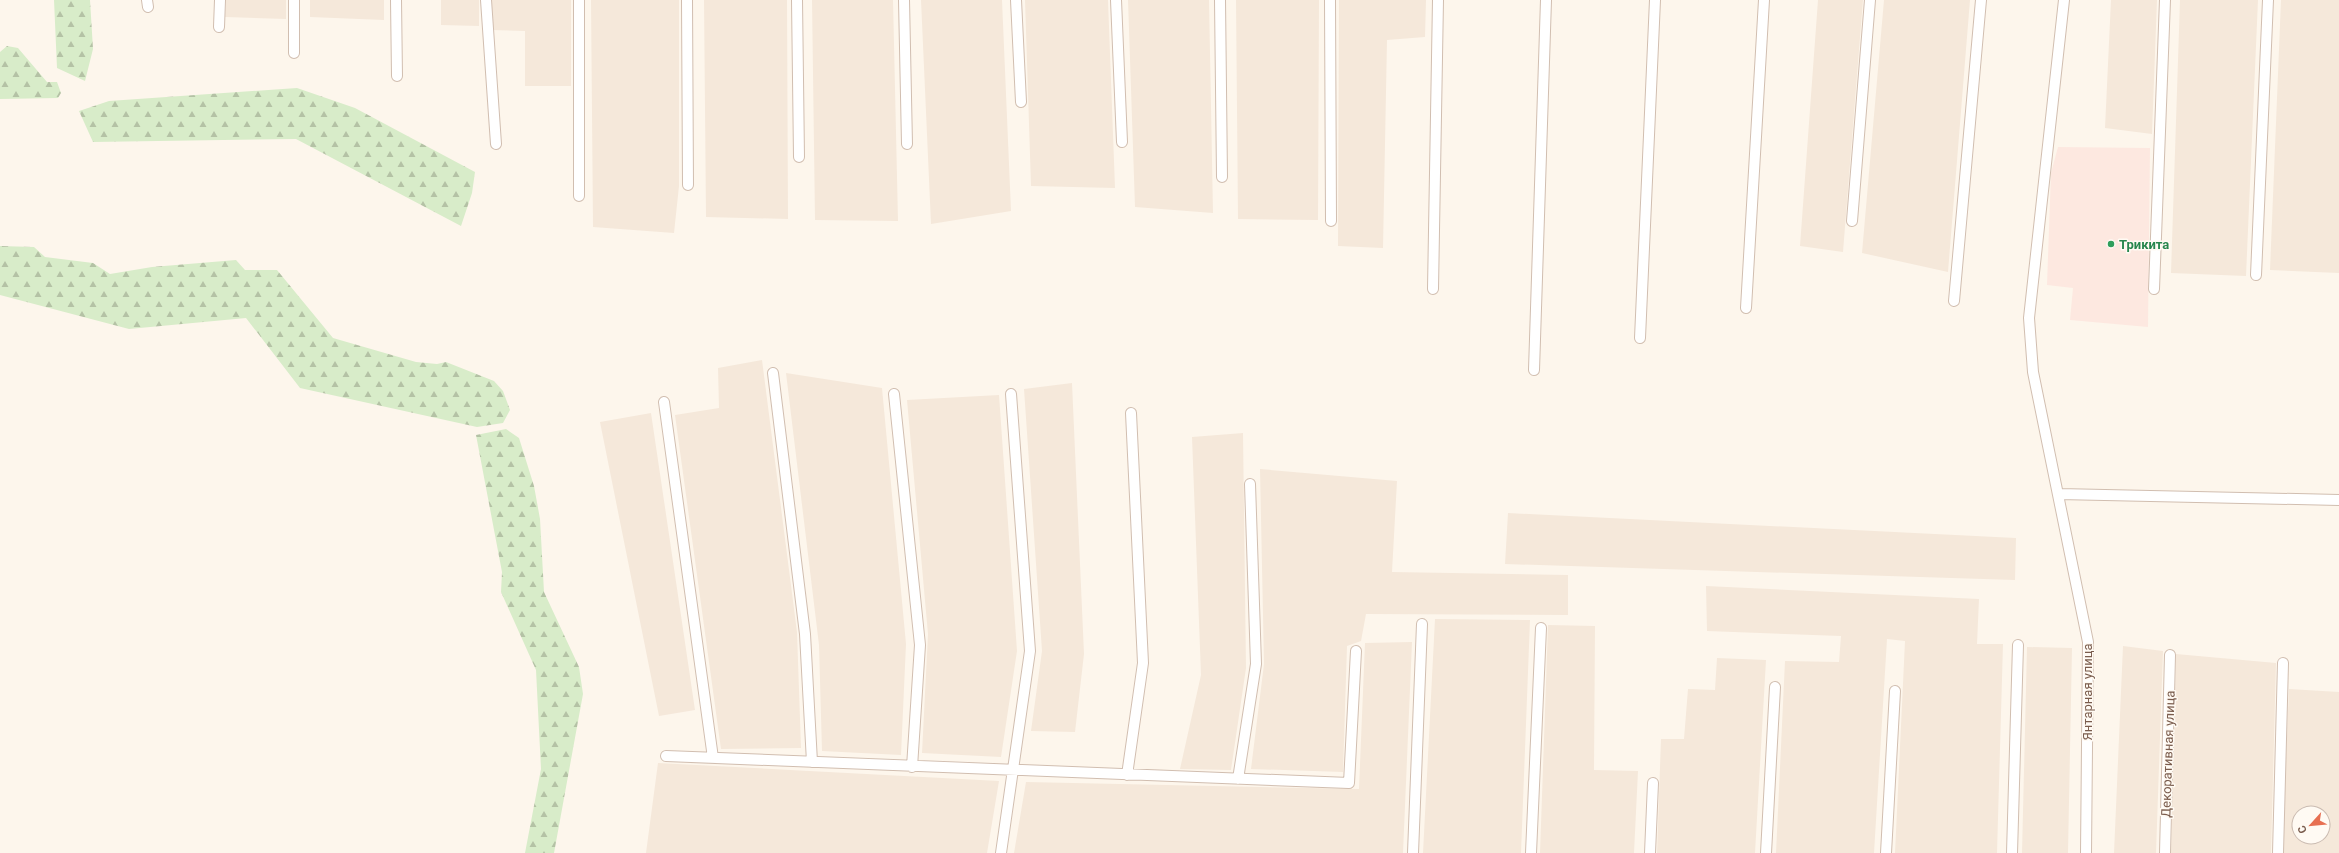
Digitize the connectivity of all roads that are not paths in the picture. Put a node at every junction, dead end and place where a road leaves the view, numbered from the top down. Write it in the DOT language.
graph roads {
  1 [pos="220,0"];
  2 [pos="294,0"];
  3 [pos="396,0"];
  4 [pos="486,0"];
  5 [pos="579,0"];
  6 [pos="687,0"];
  7 [pos="797,0"];
  8 [pos="904,0"];
  9 [pos="1016,0"];
  10 [pos="1116,0"];
  11 [pos="1220,0"];
  12 [pos="1330,0"];
  13 [pos="1438,0"];
  14 [pos="1546,0"];
  15 [pos="1655,0"];
  16 [pos="1764,0"];
  17 [pos="1870,0"];
  18 [pos="1981,0"];
  19 [pos="2064,0"];
  20 [pos="2165,0"];
  21 [pos="2268,0"];
  22 [pos="219,27"];
  23 [pos="294,53"];
  24 [pos="397,76"];
  25 [pos="1021,102"];
  26 [pos="1122,142"];
  27 [pos="496,144"];
  28 [pos="907,144"];
  29 [pos="798,157"];
  30 [pos="1222,177"];
  31 [pos="688,185"];
  32 [pos="579,196"];
  33 [pos="1331,221"];
  34 [pos="1852,221"];
  35 [pos="2256,275"];
  36 [pos="1433,289"];
  37 [pos="2154,289"];
  38 [pos="1954,301"];
  39 [pos="1746,308"];
  40 [pos="1640,338"];
  41 [pos="1534,370"];
  42 [pos="773,373"];
  43 [pos="894,394"];
  44 [pos="1011,394"];
  45 [pos="664,402"];
  46 [pos="1130,412"];
  47 [pos="1250,484"];
  48 [pos="2059,494"];
  49 [pos="2339,500"];
  50 [pos="1422,624"];
  51 [pos="1541,628"];
  52 [pos="2018,645"];
  53 [pos="1356,651"];
  54 [pos="2170,654"];
  55 [pos="2283,663"];
  56 [pos="1775,687"];
  57 [pos="1895,691"];
  58 [pos="666,756"];
  59 [pos="713,758"];
  60 [pos="812,762"];
  61 [pos="912,767"];
  62 [pos="1013,771"];
  63 [pos="1127,775"];
  64 [pos="1238,779"];
  65 [pos="1652,784"];
  66 [pos="1001,853"];
  67 [pos="1413,853"];
  68 [pos="1532,853"];
  69 [pos="1650,853"];
  70 [pos="1766,853"];
  71 [pos="1886,853"];
  72 [pos="2012,853"];
  73 [pos="2086,853"];
  74 [pos="2165,853"];
  75 [pos="2278,853"];
  1 -- 22 [label="street"];
  2 -- 23 [label="street"];
  3 -- 24 [label="street"];
  4 -- 27 [label="street"];
  5 -- 32 [label="street"];
  6 -- 31 [label="street"];
  7 -- 29 [label="street"];
  8 -- 28 [label="street"];
  9 -- 25 [label="street"];
  10 -- 26 [label="street"];
  11 -- 30 [label="street"];
  12 -- 33 [label="street"];
  13 -- 36 [label="street"];
  14 -- 41 [label="street"];
  15 -- 40 [label="street"];
  16 -- 39 [label="street"];
  17 -- 34 [label="street"];
  18 -- 38 [label="street"];
  19 -- 48 [label="street, Янтарная улица"];
  20 -- 37 [label="street"];
  21 -- 35 [label="street"];
  42 -- 60 [label="street"];
  43 -- 61 [label="street"];
  44 -- 62 [label="street"];
  45 -- 59 [label="street"];
  46 -- 63 [label="street"];
  47 -- 64 [label="street"];
  48 -- 49 [label="street"];
  48 -- 73 [label="street, Янтарная улица"];
  50 -- 67 [label="street"];
  51 -- 68 [label="street"];
  52 -- 72 [label="street"];
  53 -- 64 [label="street"];
  54 -- 74 [label="street, Декоративная улица"];
  55 -- 75 [label="street"];
  56 -- 70 [label="street"];
  57 -- 71 [label="street"];
  58 -- 59 [label="street"];
  59 -- 60 [label="street"];
  60 -- 61 [label="street"];
  61 -- 62 [label="street"];
  62 -- 63 [label="street"];
  62 -- 66 [label="street"];
  63 -- 64 [label="street"];
  65 -- 69 [label="street"];
}
